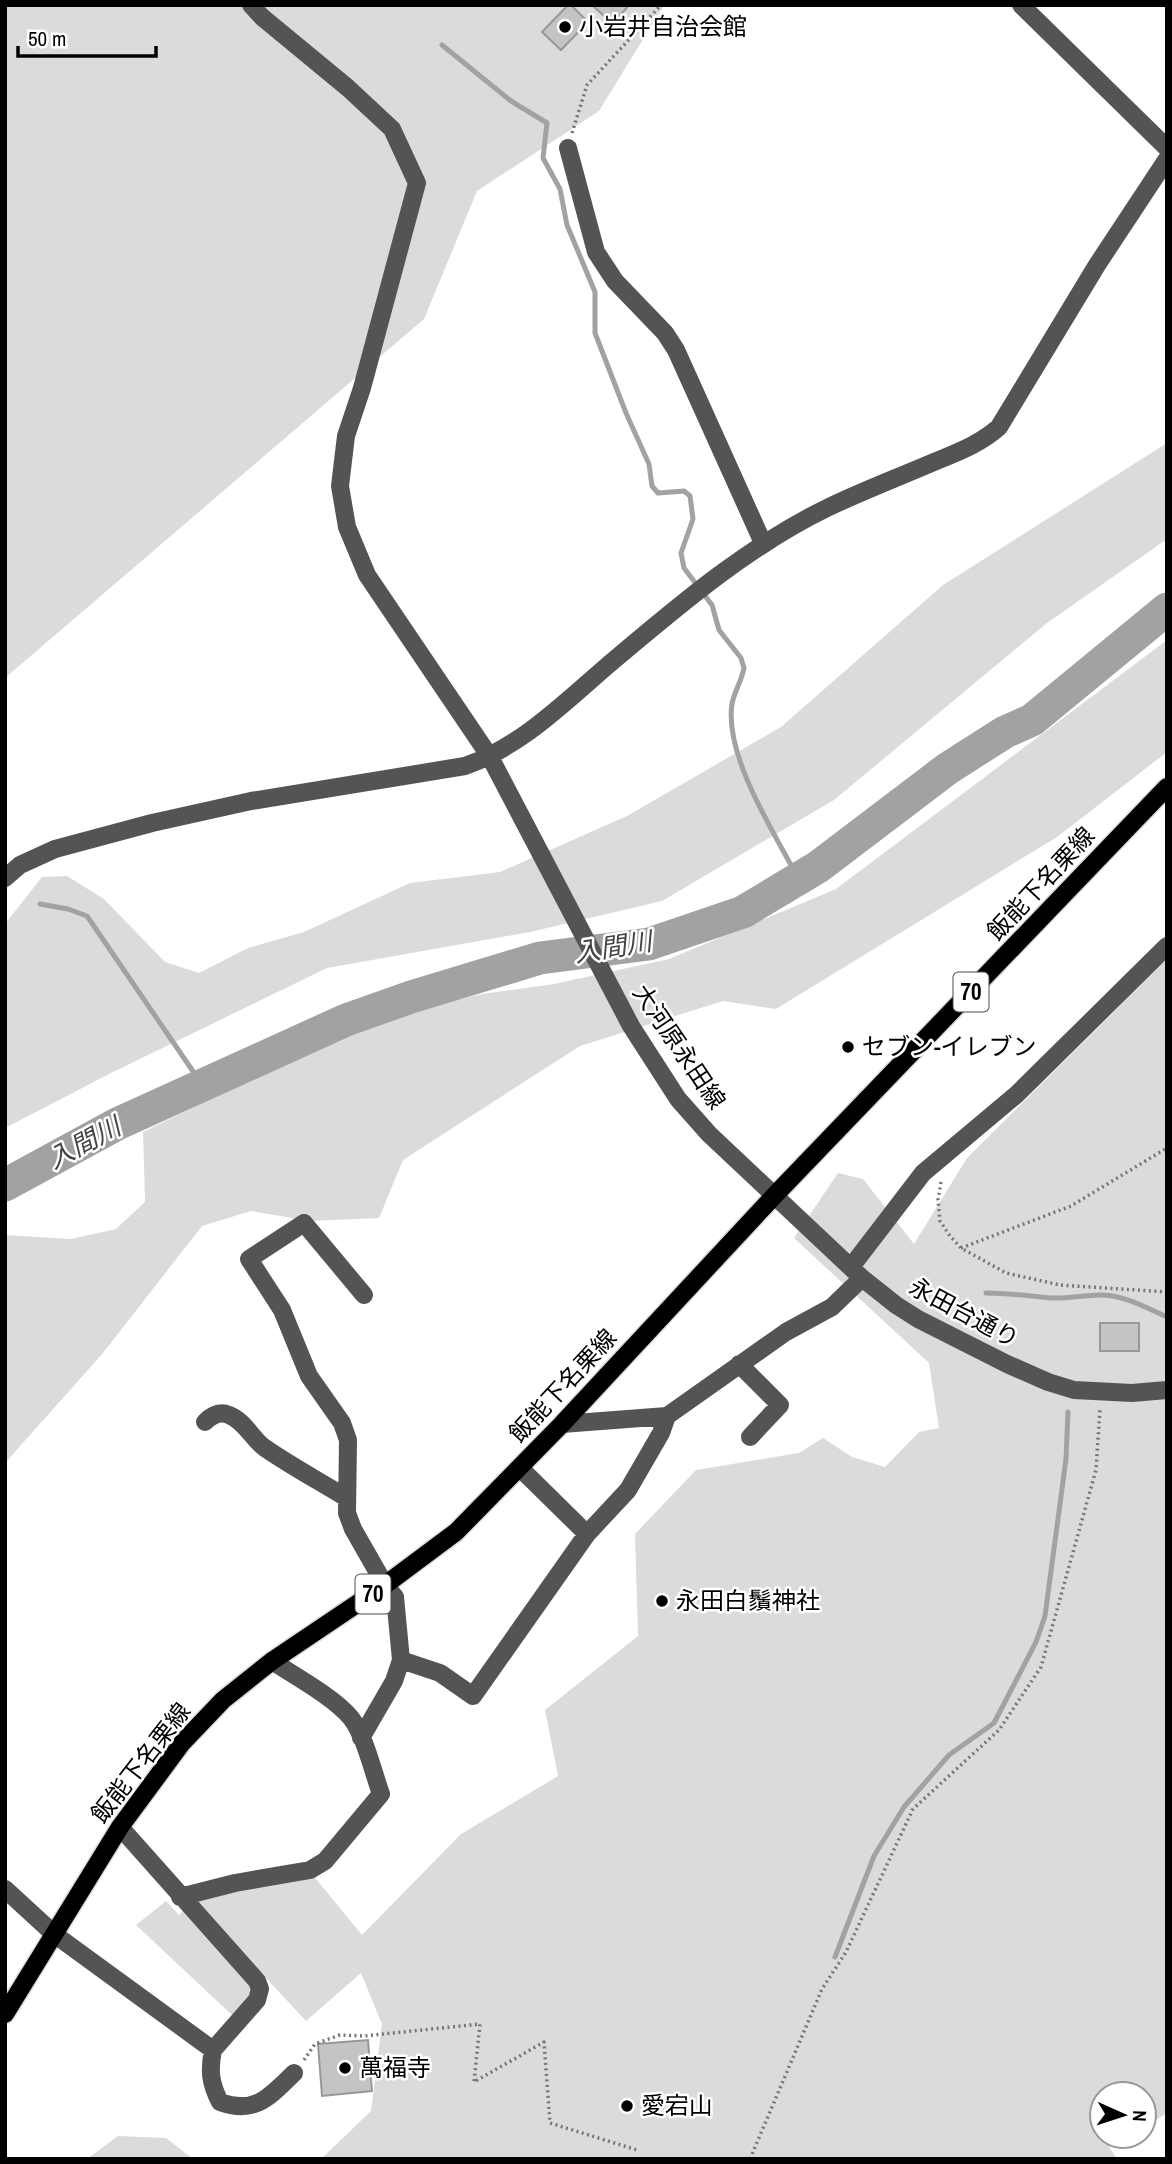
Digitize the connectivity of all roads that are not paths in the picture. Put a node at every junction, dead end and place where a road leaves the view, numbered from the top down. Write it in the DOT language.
graph roads {
  1 [pos="251,5"];
  2 [pos="1021,5"];
  3 [pos="568,148"];
  4 [pos="1167,148"];
  5 [pos="1167,159"];
  6 [pos="763,543"];
  7 [pos="490,757"];
  8 [pos="1167,787"];
  9 [pos="5,878"];
  10 [pos="1167,946"];
  11 [pos="774,1196"];
  12 [pos="856,1273"];
  13 [pos="364,1295"];
  14 [pos="739,1364"];
  15 [pos="1167,1390"];
  16 [pos="667,1416"];
  17 [pos="205,1422"];
  18 [pos="562,1424"];
  19 [pos="750,1437"];
  20 [pos="520,1468"];
  21 [pos="345,1497"];
  22 [pos="587,1534"];
  23 [pos="385,1585"];
  24 [pos="401,1660"];
  25 [pos="272,1661"];
  26 [pos="361,1738"];
  27 [pos="120,1827"];
  28 [pos="5,1889"];
  29 [pos="180,1897"];
  30 [pos="54,1934"];
  31 [pos="5,2014"];
  32 [pos="213,2050"];
  33 [pos="295,2073"];
  1 -- 7 [label="street, 大河原永田線"];
  2 -- 4 [label="street"];
  3 -- 6 [label="street"];
  5 -- 6 [label="street"];
  6 -- 7 [label="street"];
  7 -- 9 [label="street"];
  7 -- 11 [label="street, 大河原永田線"];
  8 -- 11 [label="main road, 飯能下名栗線 / 70"];
  10 -- 12 [label="street"];
  11 -- 12 [label="street, 永田台通り"];
  11 -- 18 [label="main road, 飯能下名栗線 / 70"];
  12 -- 14 [label="street"];
  12 -- 15 [label="street, 永田台通り"];
  13 -- 21 [label="street"];
  14 -- 16 [label="street"];
  14 -- 19 [label="street"];
  16 -- 18 [label="street"];
  16 -- 22 [label="street"];
  17 -- 21 [label="street"];
  18 -- 20 [label="main road, 飯能下名栗線 / 70"];
  20 -- 22 [label="street"];
  20 -- 23 [label="main road, 飯能下名栗線 / 70"];
  21 -- 23 [label="street"];
  22 -- 24 [label="street"];
  23 -- 24 [label="street"];
  23 -- 25 [label="main road, 飯能下名栗線 / 70"];
  24 -- 26 [label="street"];
  25 -- 26 [label="street"];
  25 -- 27 [label="main road, 飯能下名栗線 / 70"];
  26 -- 29 [label="street"];
  27 -- 29 [label="street"];
  27 -- 30 [label="main road, 飯能下名栗線 / 70"];
  28 -- 30 [label="street"];
  29 -- 32 [label="street"];
  30 -- 31 [label="main road, 飯能下名栗線 / 70"];
  30 -- 32 [label="street"];
  32 -- 33 [label="street"];
}
